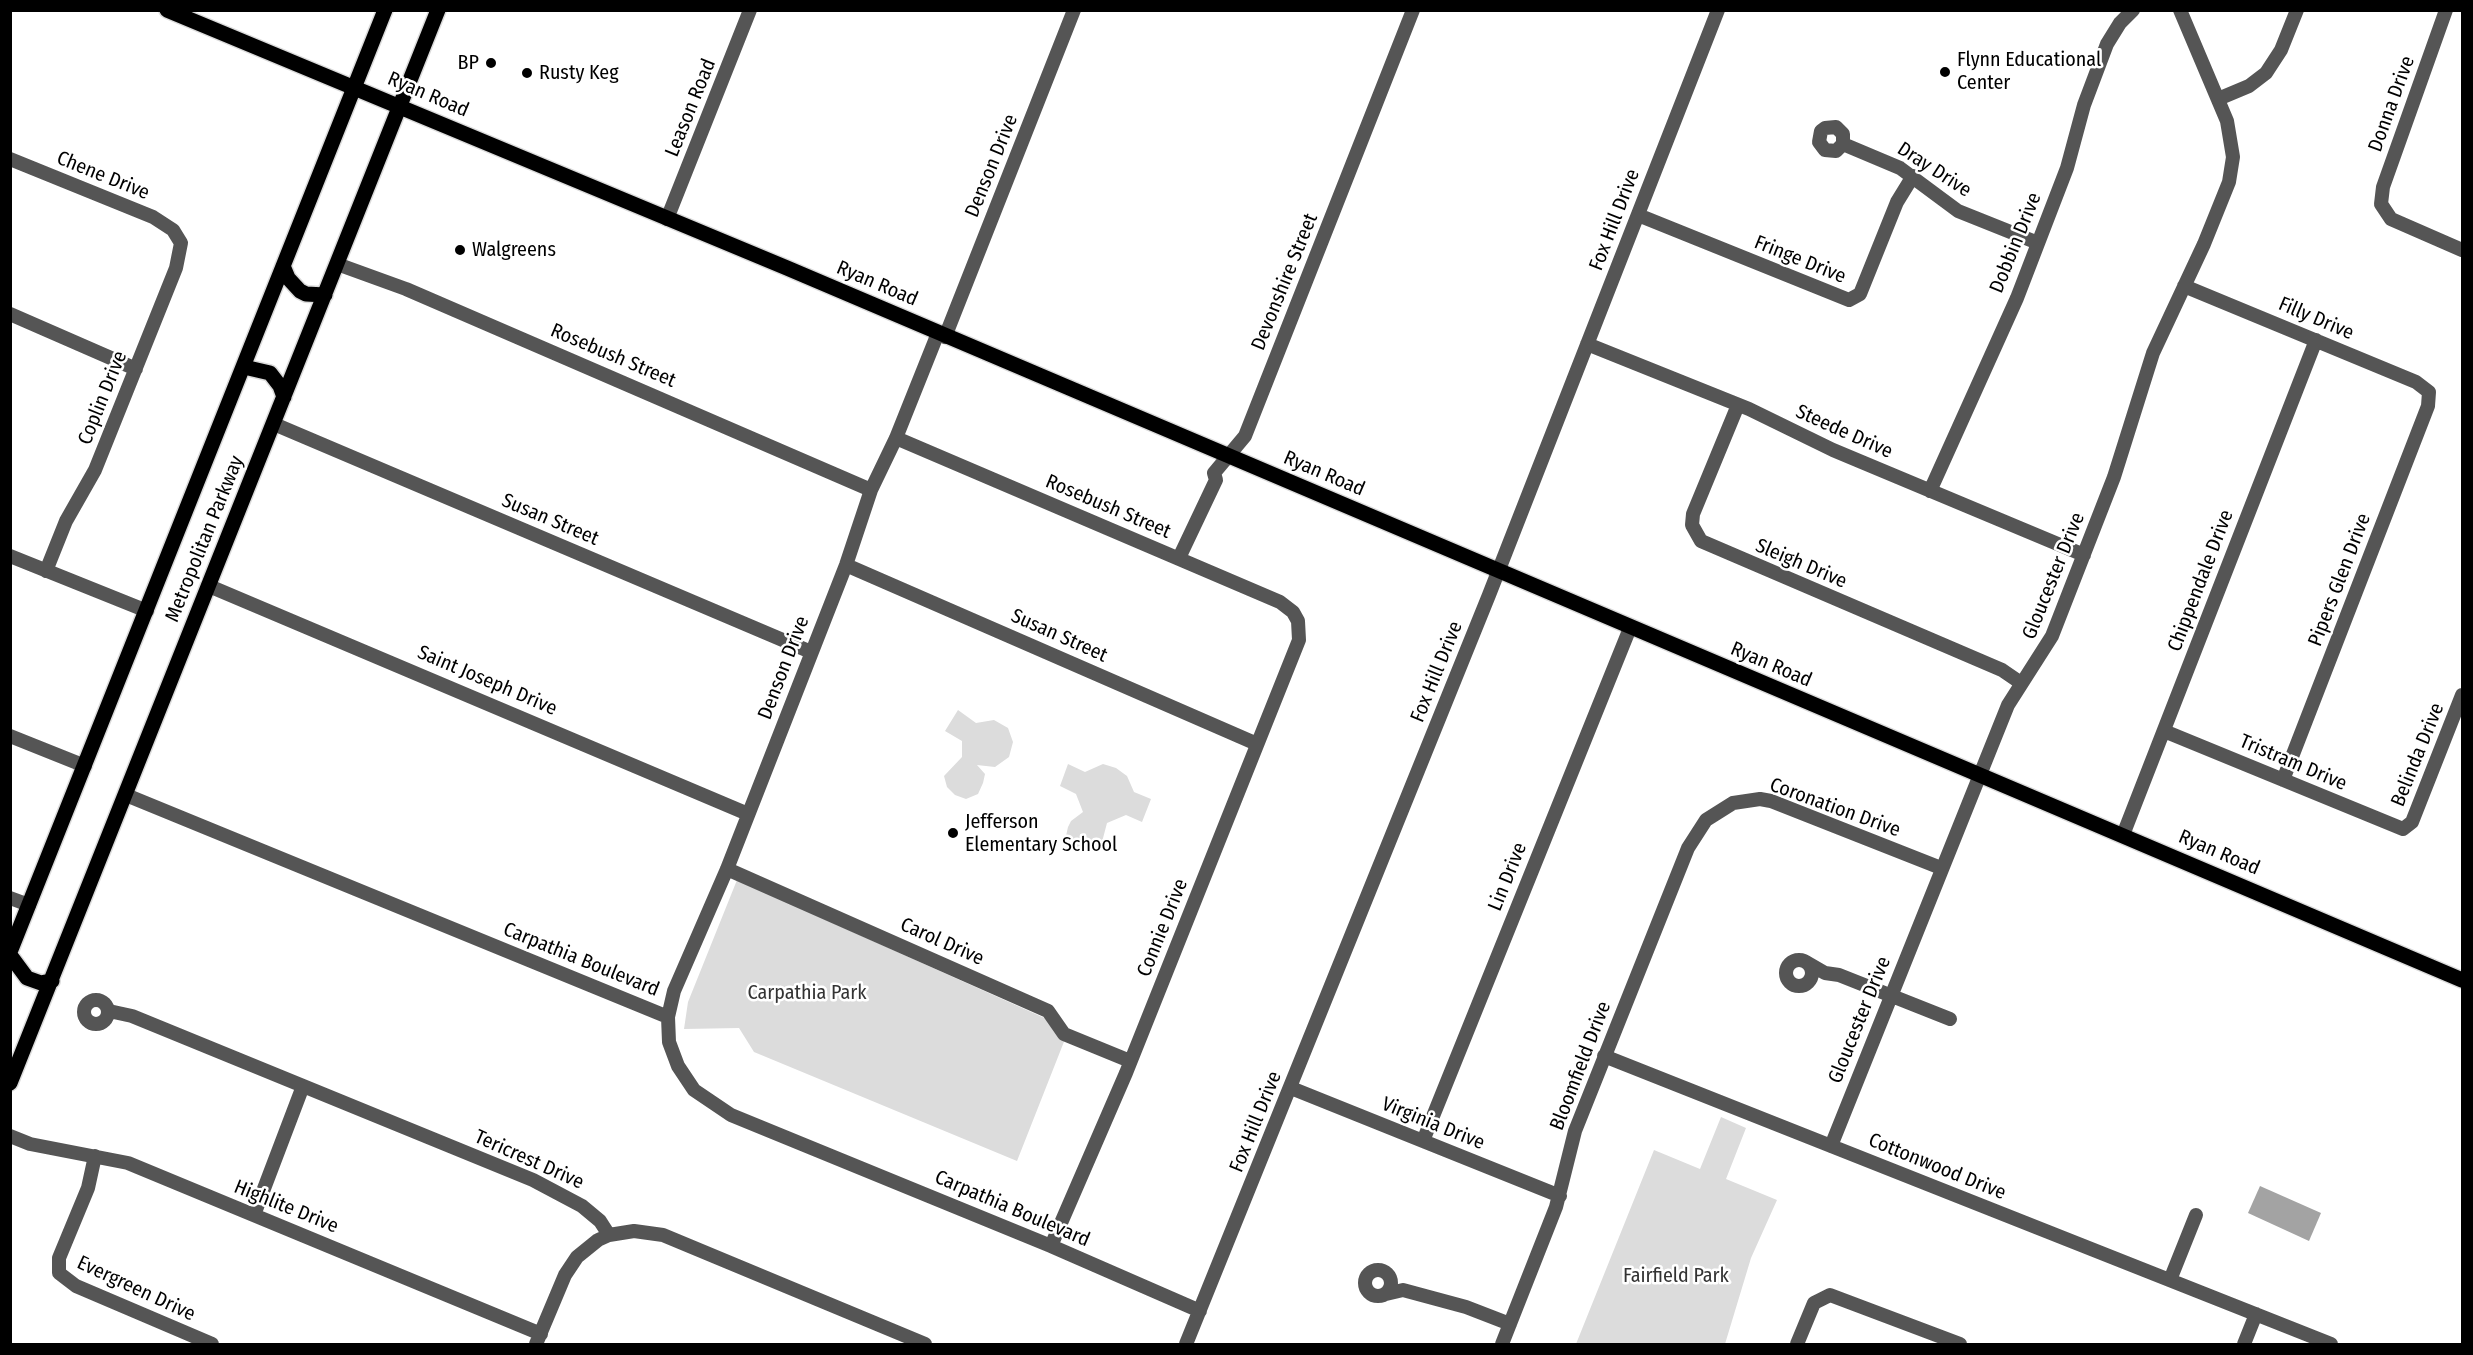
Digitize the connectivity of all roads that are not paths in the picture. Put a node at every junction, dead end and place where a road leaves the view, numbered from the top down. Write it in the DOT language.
graph roads {
  1 [pos="167,10"];
  2 [pos="385,10"];
  3 [pos="438,10"];
  4 [pos="750,10"];
  5 [pos="1074,10"];
  6 [pos="1413,10"];
  7 [pos="2133,10"];
  8 [pos="2180,10"];
  9 [pos="2296,10"];
  10 [pos="2446,10"];
  11 [pos="1717,11"];
  12 [pos="355,87"];
  13 [pos="2218,99"];
  14 [pos="401,106"];
  15 [pos="1843,144"];
  16 [pos="10,159"];
  17 [pos="1914,176"];
  18 [pos="1638,215"];
  19 [pos="667,219"];
  20 [pos="177,235"];
  21 [pos="2038,243"];
  22 [pos="2463,250"];
  23 [pos="337,264"];
  24 [pos="284,266"];
  25 [pos="2184,286"];
  26 [pos="325,295"];
  27 [pos="10,314"];
  28 [pos="942,335"];
  29 [pos="2316,340"];
  30 [pos="1587,344"];
  31 [pos="244,367"];
  32 [pos="136,369"];
  33 [pos="2429,392"];
  34 [pos="284,397"];
  35 [pos="1738,405"];
  36 [pos="274,424"];
  37 [pos="896,438"];
  38 [pos="1229,457"];
  39 [pos="871,490"];
  40 [pos="1930,491"];
  41 [pos="2084,555"];
  42 [pos="10,556"];
  43 [pos="1179,558"];
  44 [pos="846,565"];
  45 [pos="46,570"];
  46 [pos="1498,572"];
  47 [pos="209,586"];
  48 [pos="147,611"];
  49 [pos="1298,621"];
  50 [pos="1630,628"];
  51 [pos="811,652"];
  52 [pos="2021,683"];
  53 [pos="2463,695"];
  54 [pos="2164,731"];
  55 [pos="10,736"];
  56 [pos="1257,744"];
  57 [pos="85,766"];
  58 [pos="1979,776"];
  59 [pos="2283,780"];
  60 [pos="126,795"];
  61 [pos="1715,812"];
  62 [pos="748,814"];
  63 [pos="2407,828"];
  64 [pos="2123,835"];
  65 [pos="1941,868"];
  66 [pos="727,869"];
  67 [pos="10,898"];
  68 [pos="29,905"];
  69 [pos="10,954"];
  70 [pos="1806,962"];
  71 [pos="1825,973"];
  72 [pos="2463,980"];
  73 [pos="52,981"];
  74 [pos="1806,985"];
  75 [pos="1891,996"];
  76 [pos="109,1011"];
  77 [pos="668,1017"];
  78 [pos="1950,1019"];
  79 [pos="1604,1056"];
  80 [pos="1130,1061"];
  81 [pos="11,1082"];
  82 [pos="303,1086"];
  83 [pos="1291,1088"];
  84 [pos="10,1136"];
  85 [pos="1423,1141"];
  86 [pos="1831,1146"];
  87 [pos="95,1156"];
  88 [pos="1560,1196"];
  89 [pos="254,1215"];
  90 [pos="2196,1215"];
  91 [pos="609,1235"];
  92 [pos="1051,1246"];
  93 [pos="1391,1278"];
  94 [pos="2170,1280"];
  95 [pos="1403,1290"];
  96 [pos="1386,1294"];
  97 [pos="1200,1311"];
  98 [pos="2256,1314"];
  99 [pos="1510,1324"];
  100 [pos="539,1339"];
  101 [pos="1945,1342"];
  102 [pos="212,1344"];
  103 [pos="925,1344"];
  104 [pos="1186,1344"];
  105 [pos="1502,1344"];
  106 [pos="1797,1344"];
  107 [pos="1960,1344"];
  108 [pos="2244,1344"];
  109 [pos="2331,1344"];
  1 -- 12 [label="main road, Ryan Road"];
  2 -- 12 [label="main road, Metropolitan Parkway"];
  3 -- 14 [label="main road, Metropolitan Parkway"];
  4 -- 19 [label="street, Leason Road"];
  5 -- 28 [label="street, Denson Drive"];
  6 -- 38 [label="street, Devonshire Street"];
  7 -- 21 [label="street, Dobbin Drive"];
  8 -- 13 [label="street, Gloucester Drive"];
  9 -- 13 [label="street"];
  10 -- 22 [label="street, Donna Drive"];
  11 -- 18 [label="street, Fox Hill Drive"];
  12 -- 14 [label="main road, Ryan Road"];
  12 -- 24 [label="main road, Metropolitan Parkway"];
  13 -- 25 [label="street, Gloucester Drive"];
  14 -- 19 [label="main road, Ryan Road"];
  14 -- 23 [label="main road, Metropolitan Parkway"];
  15 -- 17 [label="street, Dray Drive"];
  16 -- 20 [label="street, Chene Drive"];
  17 -- 18 [label="street, Fringe Drive"];
  17 -- 21 [label="street, Dray Drive"];
  18 -- 30 [label="street, Fox Hill Drive"];
  19 -- 28 [label="main road, Ryan Road"];
  20 -- 32 [label="street, Coplin Drive"];
  21 -- 40 [label="street, Dobbin Drive"];
  23 -- 26 [label="main road, Metropolitan Parkway"];
  23 -- 39 [label="street, Rosebush Street"];
  24 -- 26 [label="main road"];
  24 -- 31 [label="main road, Metropolitan Parkway"];
  25 -- 29 [label="street, Filly Drive"];
  25 -- 41 [label="street, Gloucester Drive"];
  26 -- 34 [label="main road, Metropolitan Parkway"];
  27 -- 32 [label="street"];
  28 -- 37 [label="street, Denson Drive"];
  28 -- 38 [label="main road, Ryan Road"];
  29 -- 33 [label="street, Filly Drive"];
  29 -- 54 [label="street, Chippendale Drive"];
  30 -- 35 [label="street, Steede Drive"];
  30 -- 46 [label="street, Fox Hill Drive"];
  31 -- 34 [label="main road"];
  31 -- 48 [label="main road, Metropolitan Parkway"];
  32 -- 45 [label="street, Coplin Drive"];
  33 -- 59 [label="street, Pipers Glen Drive"];
  34 -- 36 [label="main road, Metropolitan Parkway"];
  35 -- 40 [label="street, Steede Drive"];
  35 -- 52 [label="street, Sleigh Drive"];
  36 -- 47 [label="main road, Metropolitan Parkway"];
  36 -- 51 [label="street, Susan Street"];
  37 -- 39 [label="street, Denson Drive"];
  37 -- 43 [label="street, Rosebush Street"];
  38 -- 43 [label="street, Devonshire Street"];
  38 -- 46 [label="main road, Ryan Road"];
  39 -- 44 [label="street, Denson Drive"];
  40 -- 41 [label="street, Steede Drive"];
  41 -- 52 [label="street, Gloucester Drive"];
  42 -- 45 [label="street"];
  43 -- 49 [label="street, Rosebush Street"];
  44 -- 51 [label="street, Denson Drive"];
  44 -- 56 [label="street, Susan Street"];
  45 -- 48 [label="street"];
  46 -- 50 [label="main road, Ryan Road"];
  46 -- 83 [label="street, Fox Hill Drive"];
  47 -- 60 [label="main road, Metropolitan Parkway"];
  47 -- 62 [label="street, Saint Joseph Drive"];
  48 -- 57 [label="main road, Metropolitan Parkway"];
  49 -- 56 [label="street, Connie Drive"];
  50 -- 58 [label="main road, Ryan Road"];
  50 -- 85 [label="street, Lin Drive"];
  51 -- 62 [label="street, Denson Drive"];
  52 -- 58 [label="street, Gloucester Drive"];
  53 -- 63 [label="street, Belinda Drive"];
  54 -- 59 [label="street, Tristram Drive"];
  54 -- 64 [label="street, Chippendale Drive"];
  55 -- 57 [label="street"];
  56 -- 80 [label="street, Connie Drive"];
  57 -- 68 [label="main road, Metropolitan Parkway"];
  58 -- 64 [label="main road, Ryan Road"];
  58 -- 65 [label="street, Gloucester Drive"];
  59 -- 63 [label="street, Tristram Drive"];
  60 -- 73 [label="main road, Metropolitan Parkway"];
  60 -- 77 [label="street, Carpathia Boulevard"];
  61 -- 65 [label="street, Coronation Drive"];
  61 -- 79 [label="street, Bloomfield Drive"];
  62 -- 66 [label="street, Denson Drive"];
  64 -- 72 [label="main road, Ryan Road"];
  65 -- 75 [label="street, Gloucester Drive"];
  66 -- 77 [label="street, Denson Drive"];
  66 -- 80 [label="street, Carol Drive"];
  67 -- 68 [label="street"];
  68 -- 69 [label="main road, Metropolitan Parkway"];
  69 -- 73 [label="main road"];
  70 -- 71 [label="street"];
  70 -- 74 [label="street"];
  70 -- 74 [label="street"];
  71 -- 74 [label="street"];
  71 -- 75 [label="street"];
  73 -- 81 [label="main road, Metropolitan Parkway"];
  75 -- 78 [label="street"];
  75 -- 86 [label="street, Gloucester Drive"];
  76 -- 82 [label="street, Tericrest Drive"];
  77 -- 92 [label="street, Carpathia Boulevard"];
  79 -- 86 [label="street, Cottonwood Drive"];
  79 -- 88 [label="street, Bloomfield Drive"];
  80 -- 92 [label="street, Connie Drive"];
  82 -- 89 [label="street"];
  82 -- 91 [label="street, Tericrest Drive"];
  83 -- 85 [label="street, Virginia Drive"];
  83 -- 97 [label="street, Fox Hill Drive"];
  84 -- 87 [label="street, Highlite Drive"];
  85 -- 88 [label="street, Virginia Drive"];
  86 -- 94 [label="street, Cottonwood Drive"];
  87 -- 89 [label="street, Highlite Drive"];
  87 -- 102 [label="street, Evergreen Drive"];
  88 -- 99 [label="street, Bloomfield Drive"];
  89 -- 100 [label="street, Highlite Drive"];
  90 -- 94 [label="street"];
  91 -- 100 [label="street"];
  91 -- 103 [label="street"];
  92 -- 97 [label="street, Carpathia Boulevard"];
  93 -- 95 [label="street"];
  93 -- 96 [label="street"];
  93 -- 96 [label="street"];
  94 -- 98 [label="street, Cottonwood Drive"];
  95 -- 96 [label="street"];
  95 -- 99 [label="street"];
  97 -- 104 [label="street, Fox Hill Drive"];
  98 -- 108 [label="street"];
  98 -- 109 [label="street, Cottonwood Drive"];
  99 -- 105 [label="street, Bloomfield Drive"];
  101 -- 106 [label="street"];
  101 -- 107 [label="street"];
}
